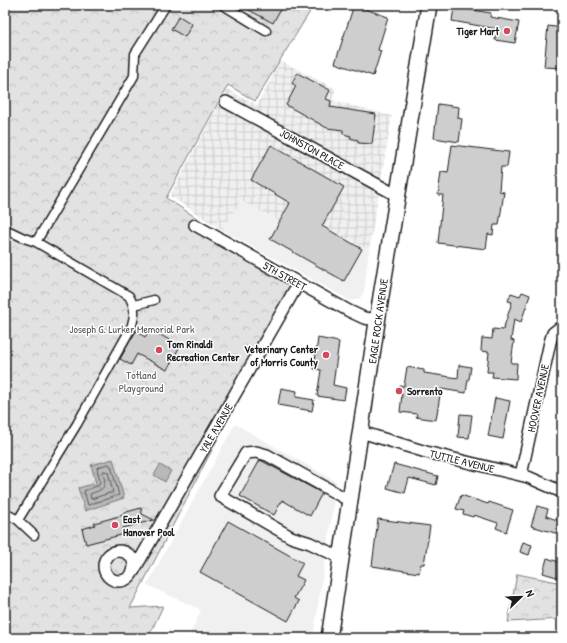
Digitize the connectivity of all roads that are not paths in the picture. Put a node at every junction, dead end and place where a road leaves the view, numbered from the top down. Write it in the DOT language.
graph roads {
  1 [pos="166,5"];
  2 [pos="224,5"];
  3 [pos="429,5"];
  4 [pos="266,31"];
  5 [pos="226,102"];
  6 [pos="398,196"];
  7 [pos="195,225"];
  8 [pos="5,229"];
  9 [pos="36,242"];
  10 [pos="298,284"];
  11 [pos="154,300"];
  12 [pos="134,305"];
  13 [pos="378,320"];
  14 [pos="562,326"];
  15 [pos="361,432"];
  16 [pos="521,475"];
  17 [pos="562,492"];
  18 [pos="350,501"];
  19 [pos="5,513"];
  20 [pos="18,520"];
  21 [pos="34,535"];
  22 [pos="341,558"];
  23 [pos="133,572"];
  24 [pos="329,638"];
  1 -- 9 [label="street"];
  2 -- 4 [label="street"];
  3 -- 6 [label="main road, EAGLE ROCK AVENUE"];
  5 -- 6 [label="street, JOHNSTON PLACE"];
  6 -- 13 [label="main road, EAGLE ROCK AVENUE"];
  7 -- 10 [label="street, 5TH STREET"];
  8 -- 9 [label="street"];
  9 -- 12 [label="street"];
  10 -- 13 [label="street, 5TH STREET"];
  10 -- 23 [label="street, YALE AVENUE"];
  11 -- 12 [label="street"];
  12 -- 20 [label="street"];
  13 -- 15 [label="main road, EAGLE ROCK AVENUE"];
  14 -- 16 [label="street, HOOVER AVENUE"];
  15 -- 16 [label="street, TUTTLE AVENUE"];
  15 -- 18 [label="main road, EAGLE ROCK AVENUE"];
  16 -- 17 [label="street, TUTTLE AVENUE"];
  18 -- 22 [label="main road, EAGLE ROCK AVENUE"];
  18 -- 22 [label="street"];
  19 -- 20 [label="street"];
  20 -- 21 [label="street"];
  22 -- 24 [label="main road, EAGLE ROCK AVENUE"];
}
